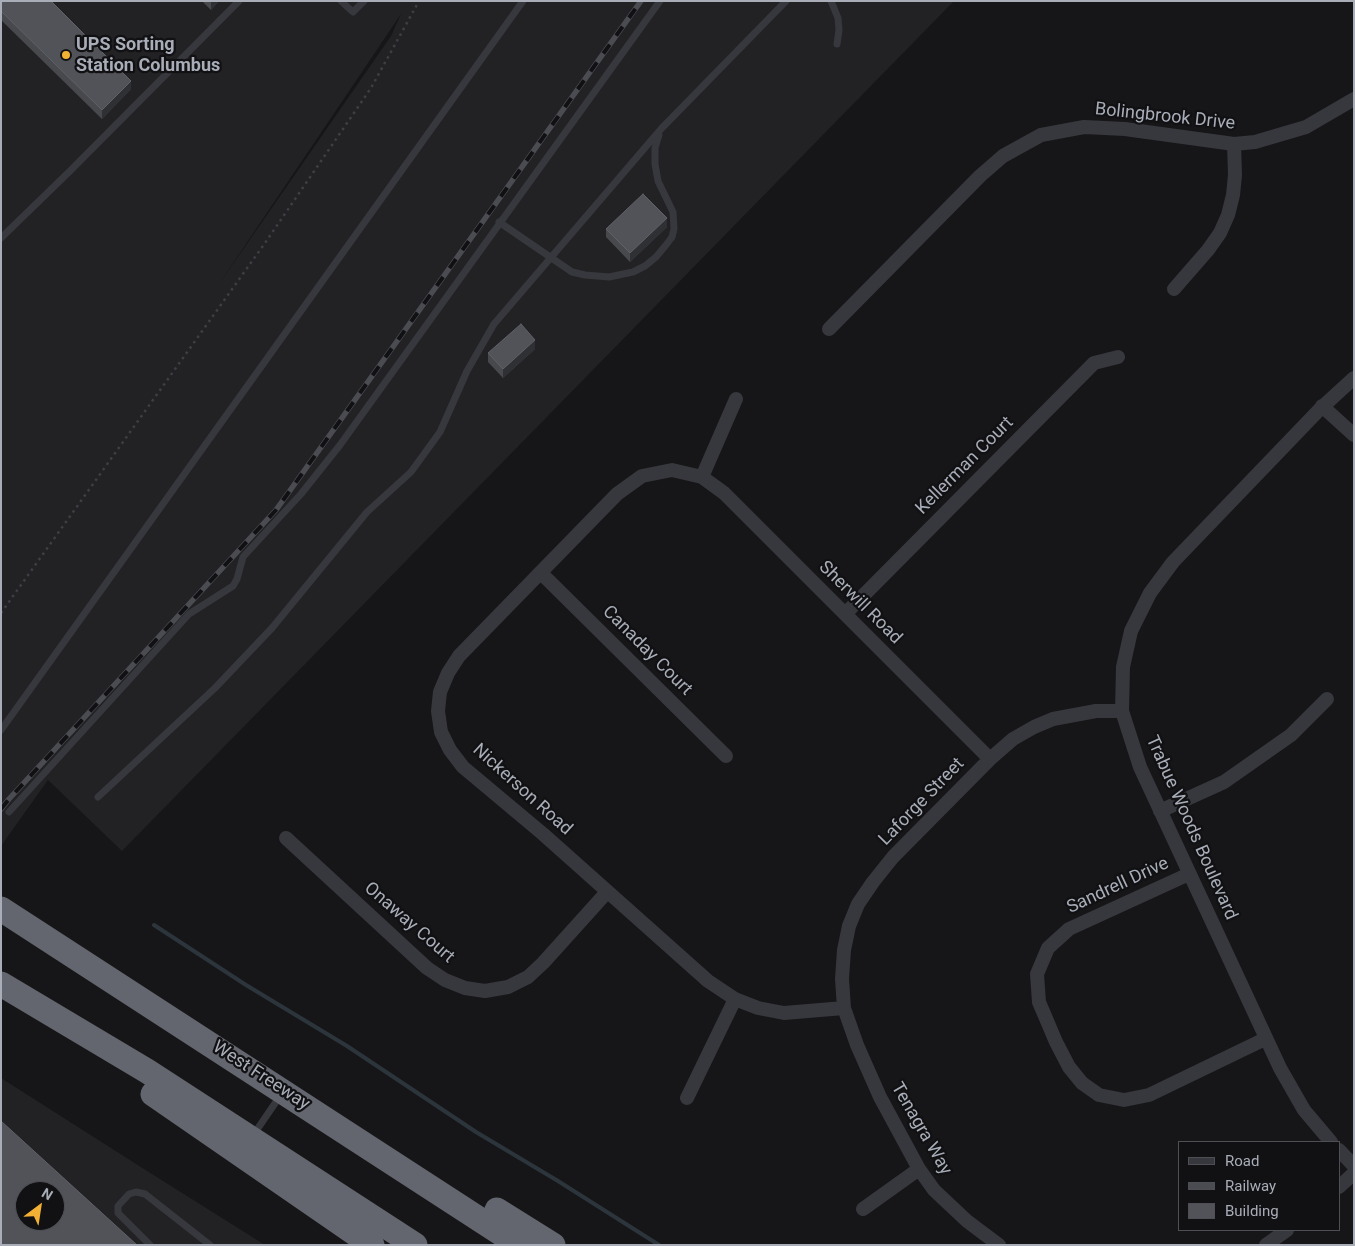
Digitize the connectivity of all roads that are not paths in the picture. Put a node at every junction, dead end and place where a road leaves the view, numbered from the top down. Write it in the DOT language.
graph roads {
  1 [pos="239,1"];
  2 [pos="341,1"];
  3 [pos="364,1"];
  4 [pos="523,1"];
  5 [pos="660,1"];
  6 [pos="786,1"];
  7 [pos="831,1"];
  8 [pos="837,44"];
  9 [pos="1354,99"];
  10 [pos="661,129"];
  11 [pos="1234,144"];
  12 [pos="499,222"];
  13 [pos="1,238"];
  14 [pos="552,258"];
  15 [pos="1174,289"];
  16 [pos="830,329"];
  17 [pos="1118,357"];
  18 [pos="1354,378"];
  19 [pos="736,399"];
  20 [pos="1322,406"];
  21 [pos="1354,435"];
  22 [pos="702,477"];
  23 [pos="541,573"];
  24 [pos="845,614"];
  25 [pos="1328,699"];
  26 [pos="1122,711"];
  27 [pos="1,730"];
  28 [pos="726,756"];
  29 [pos="990,759"];
  30 [pos="98,797"];
  31 [pos="1160,811"];
  32 [pos="9,812"];
  33 [pos="286,838"];
  34 [pos="1189,874"];
  35 [pos="607,892"];
  36 [pos="2,909"];
  37 [pos="1,984"];
  38 [pos="1,988"];
  39 [pos="736,999"];
  40 [pos="844,1008"];
  41 [pos="1265,1039"];
  42 [pos="283,1091"];
  43 [pos="687,1098"];
  44 [pos="251,1139"];
  45 [pos="1330,1141"];
  46 [pos="1340,1151"];
  47 [pos="1354,1166"];
  48 [pos="919,1169"];
  49 [pos="1354,1173"];
  50 [pos="1340,1186"];
  51 [pos="863,1209"];
  52 [pos="1286,1231"];
  53 [pos="150,1245"];
  54 [pos="210,1245"];
  55 [pos="372,1245"];
  56 [pos="415,1245"];
  57 [pos="520,1245"];
  58 [pos="553,1245"];
  59 [pos="999,1245"];
  60 [pos="1266,1245"];
  1 -- 13 [label="lane"];
  2 -- 3 [label="lane"];
  4 -- 27 [label="lane"];
  5 -- 12 [label="lane"];
  6 -- 10 [label="lane"];
  7 -- 8 [label="lane"];
  9 -- 11 [label="street, Bolingbrook Drive"];
  10 -- 14 [label="lane"];
  10 -- 14 [label="lane"];
  11 -- 15 [label="street"];
  11 -- 16 [label="street, Bolingbrook Drive"];
  12 -- 14 [label="lane"];
  12 -- 32 [label="lane"];
  14 -- 30 [label="lane"];
  17 -- 24 [label="street, Kellerman Court"];
  18 -- 20 [label="street, Trabue Woods Boulevard"];
  19 -- 22 [label="street"];
  20 -- 21 [label="street"];
  20 -- 26 [label="street, Trabue Woods Boulevard"];
  22 -- 23 [label="street, Nickerson Road"];
  22 -- 24 [label="street, Sherwill Road"];
  23 -- 28 [label="street, Canaday Court"];
  23 -- 35 [label="street, Nickerson Road"];
  24 -- 29 [label="street, Sherwill Road"];
  25 -- 31 [label="street"];
  26 -- 29 [label="street, Laforge Street"];
  26 -- 31 [label="street, Trabue Woods Boulevard"];
  29 -- 40 [label="street, Laforge Street"];
  31 -- 34 [label="street, Trabue Woods Boulevard"];
  33 -- 35 [label="street, Onaway Court"];
  34 -- 41 [label="street, Trabue Woods Boulevard"];
  34 -- 41 [label="street, Sandrell Drive"];
  35 -- 39 [label="street, Nickerson Road"];
  36 -- 42 [label="highway, West Freeway"];
  37 -- 44 [label="highway"];
  38 -- 55 [label="highway"];
  39 -- 40 [label="street, Nickerson Road"];
  39 -- 43 [label="street"];
  40 -- 48 [label="street, Tenagra Way"];
  41 -- 45 [label="street, Trabue Woods Boulevard"];
  42 -- 44 [label="lane"];
  42 -- 57 [label="highway, West Freeway"];
  42 -- 58 [label="highway"];
  44 -- 56 [label="highway"];
  46 -- 47 [label="street"];
  48 -- 51 [label="street"];
  48 -- 59 [label="street, Tenagra Way"];
  49 -- 50 [label="street"];
  52 -- 60 [label="street"];
  53 -- 54 [label="lane"];
}
